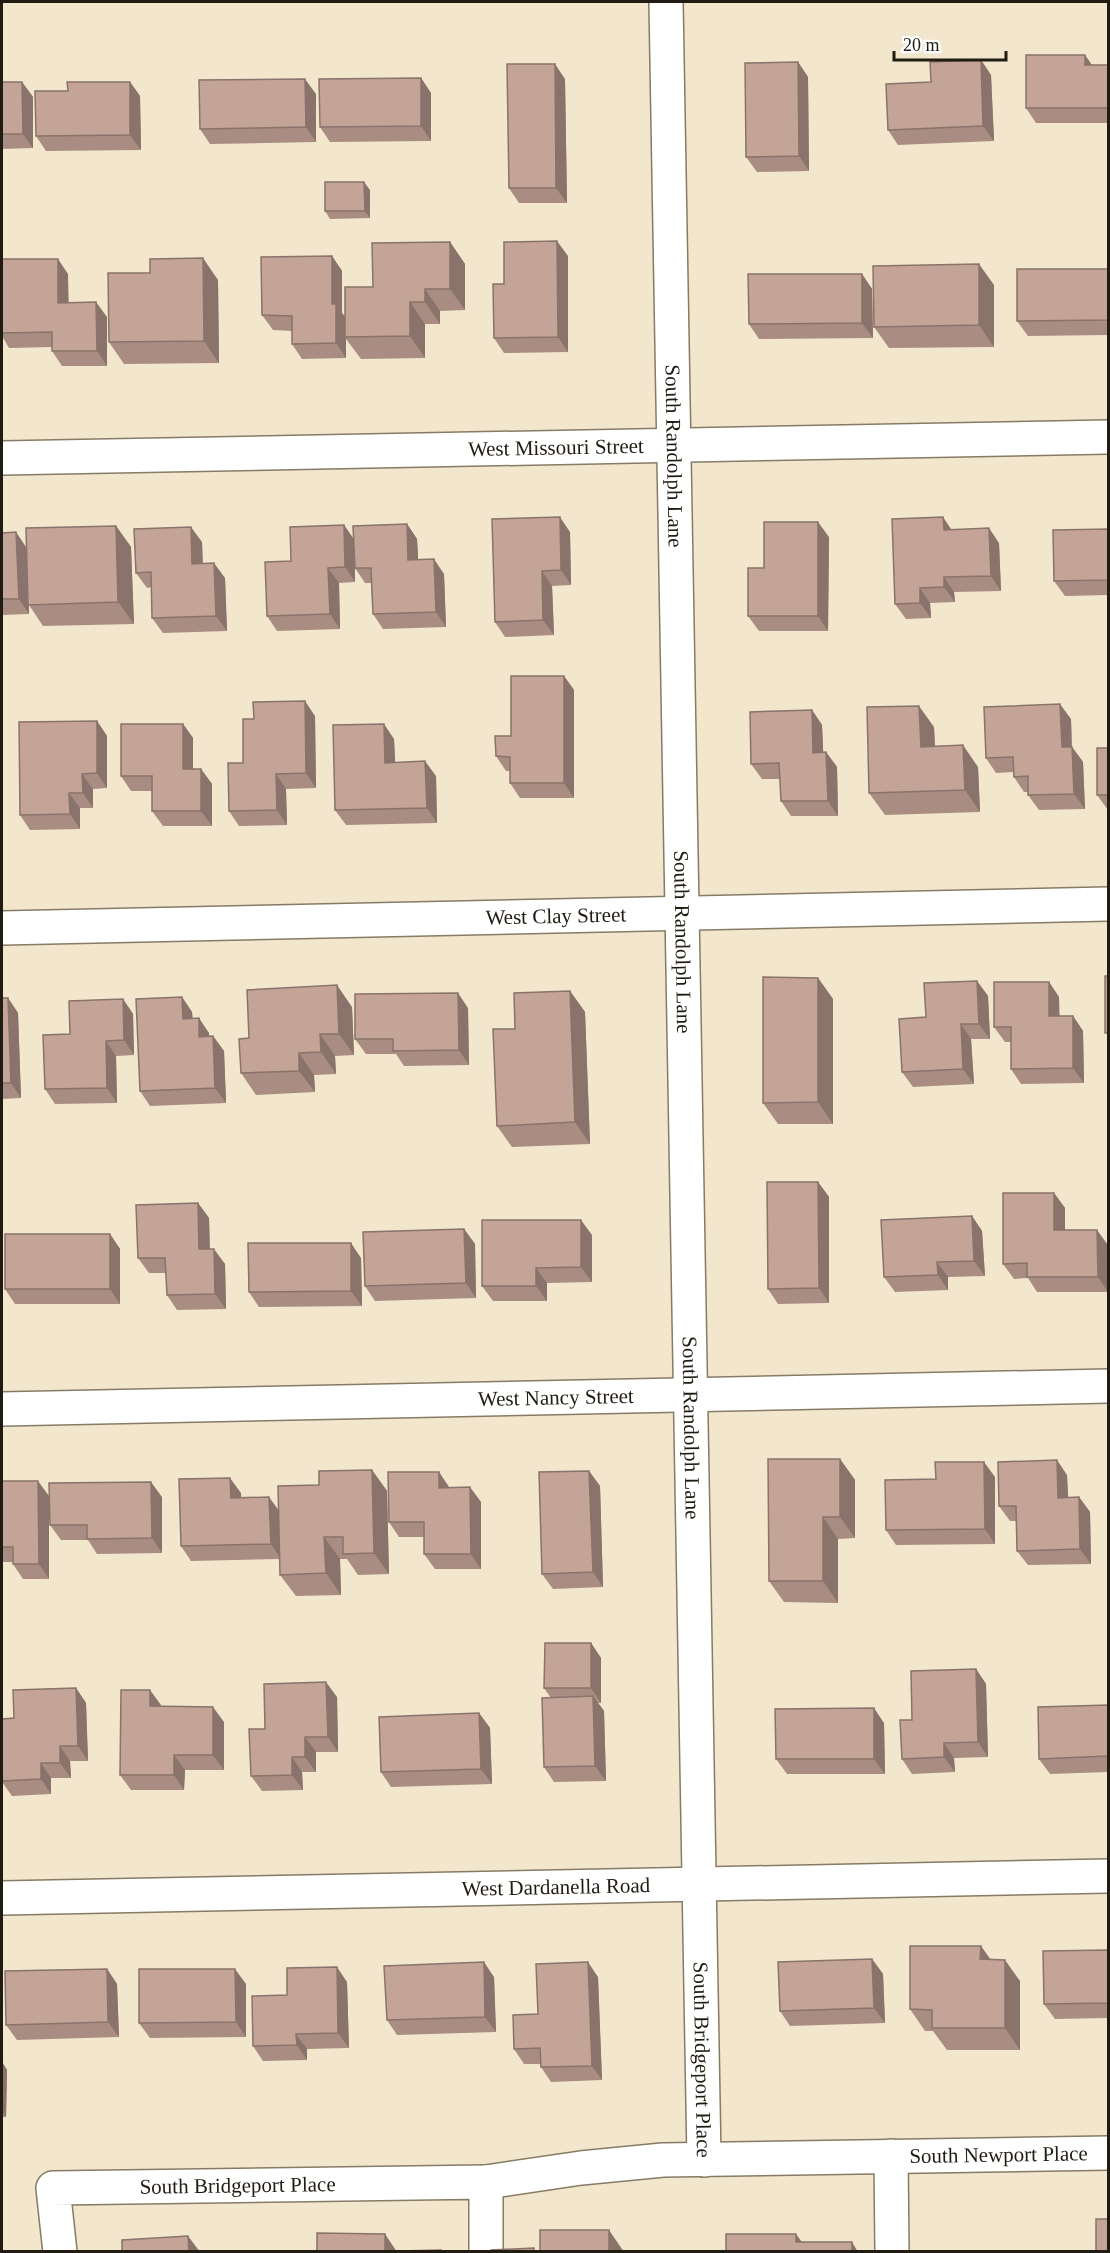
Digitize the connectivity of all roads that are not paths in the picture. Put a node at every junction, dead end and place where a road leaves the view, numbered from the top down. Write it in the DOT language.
graph roads {
  1 [pos="666,2"];
  2 [pos="1108,437"];
  3 [pos="673,445"];
  4 [pos="2,458"];
  5 [pos="1108,904"];
  6 [pos="683,912"];
  7 [pos="2,928"];
  8 [pos="1108,1386"];
  9 [pos="692,1395"];
  10 [pos="2,1409"];
  11 [pos="1108,1876"];
  12 [pos="701,1884"];
  13 [pos="2,1898"];
  14 [pos="1108,2153"];
  15 [pos="891,2156"];
  16 [pos="704,2160"];
  17 [pos="486,2182"];
  18 [pos="60,2252"];
  19 [pos="486,2252"];
  20 [pos="892,2252"];
  1 -- 3 [label="street, South Randolph Lane"];
  2 -- 3 [label="street, West Missouri Street"];
  3 -- 4 [label="street, West Missouri Street"];
  3 -- 6 [label="street, South Randolph Lane"];
  5 -- 6 [label="street, West Clay Street"];
  6 -- 7 [label="street, West Clay Street"];
  6 -- 9 [label="street, South Randolph Lane"];
  8 -- 9 [label="street, West Nancy Street"];
  9 -- 10 [label="street, West Nancy Street"];
  9 -- 12 [label="street, South Randolph Lane"];
  11 -- 12 [label="street, West Dardanella Road"];
  12 -- 13 [label="street, West Dardanella Road"];
  12 -- 16 [label="street, South Bridgeport Place"];
  14 -- 15 [label="street, South Newport Place"];
  15 -- 16 [label="street, South Newport Place"];
  15 -- 20 [label="street, South Newport Place"];
  16 -- 17 [label="street, South Bridgeport Place"];
  17 -- 18 [label="street, South Bridgeport Place"];
  17 -- 19 [label="street"];
}
